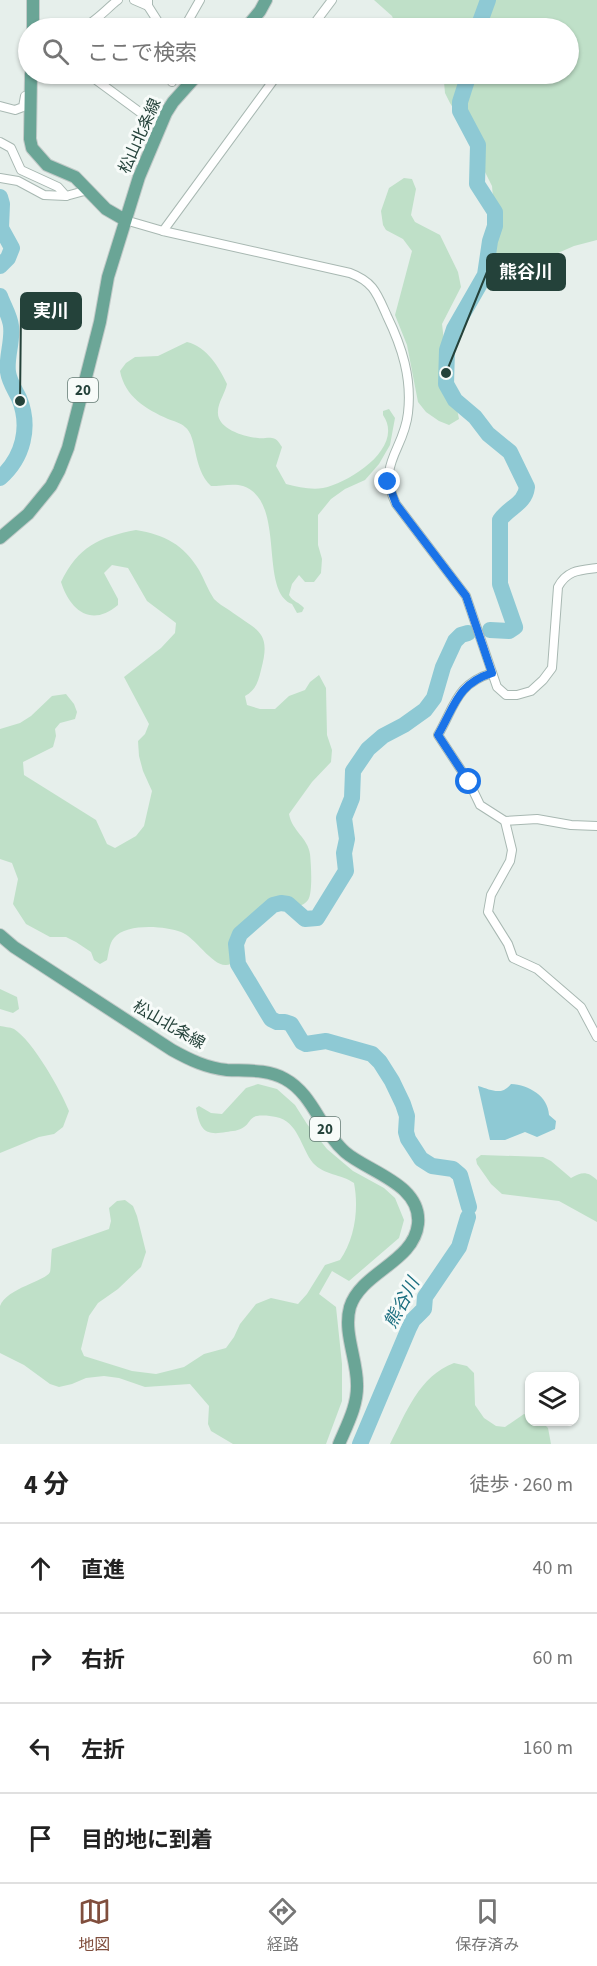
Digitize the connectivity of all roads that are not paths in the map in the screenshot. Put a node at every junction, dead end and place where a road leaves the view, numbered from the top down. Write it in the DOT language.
graph roads {
  1 [pos="33,0"];
  2 [pos="118,0"];
  3 [pos="134,0"];
  4 [pos="200,0"];
  5 [pos="266,0"];
  6 [pos="332,0"];
  7 [pos="148,3"];
  8 [pos="33,18"];
  9 [pos="95,18"];
  10 [pos="156,18"];
  11 [pos="190,18"];
  12 [pos="254,18"];
  13 [pos="318,18"];
  14 [pos="31,84"];
  15 [pos="101,84"];
  16 [pos="189,84"];
  17 [pos="271,84"];
  18 [pos="30,97"];
  19 [pos="0,106"];
  20 [pos="160,127"];
  21 [pos="0,142"];
  22 [pos="0,178"];
  23 [pos="88,190"];
  24 [pos="66,196"];
  25 [pos="126,220"];
  26 [pos="163,231"];
  27 [pos="0,538"];
  28 [pos="597,568"];
  29 [pos="492,673"];
  30 [pos="505,821"];
  31 [pos="597,826"];
  32 [pos="0,935"];
  33 [pos="597,1037"];
  34 [pos="339,1444"];
  1 -- 8 [label="main road"];
  2 -- 9 [label="street"];
  3 -- 7 [label="street"];
  4 -- 11 [label="street"];
  5 -- 12 [label="main road"];
  6 -- 13 [label="street"];
  7 -- 10 [label="street"];
  14 -- 18 [label="main road"];
  15 -- 20 [label="street"];
  16 -- 20 [label="main road, 松山北条線 / 20"];
  17 -- 26 [label="street"];
  18 -- 19 [label="street"];
  18 -- 23 [label="main road"];
  20 -- 25 [label="main road, 松山北条線 / 20"];
  21 -- 24 [label="street"];
  22 -- 24 [label="street"];
  23 -- 24 [label="street"];
  23 -- 25 [label="main road"];
  25 -- 26 [label="street"];
  25 -- 27 [label="main road, 松山北条線 / 20"];
  26 -- 29 [label="street"];
  28 -- 29 [label="street"];
  29 -- 30 [label="street"];
  30 -- 31 [label="street"];
  30 -- 33 [label="street"];
  32 -- 34 [label="main road, 松山北条線 / 20"];
}
